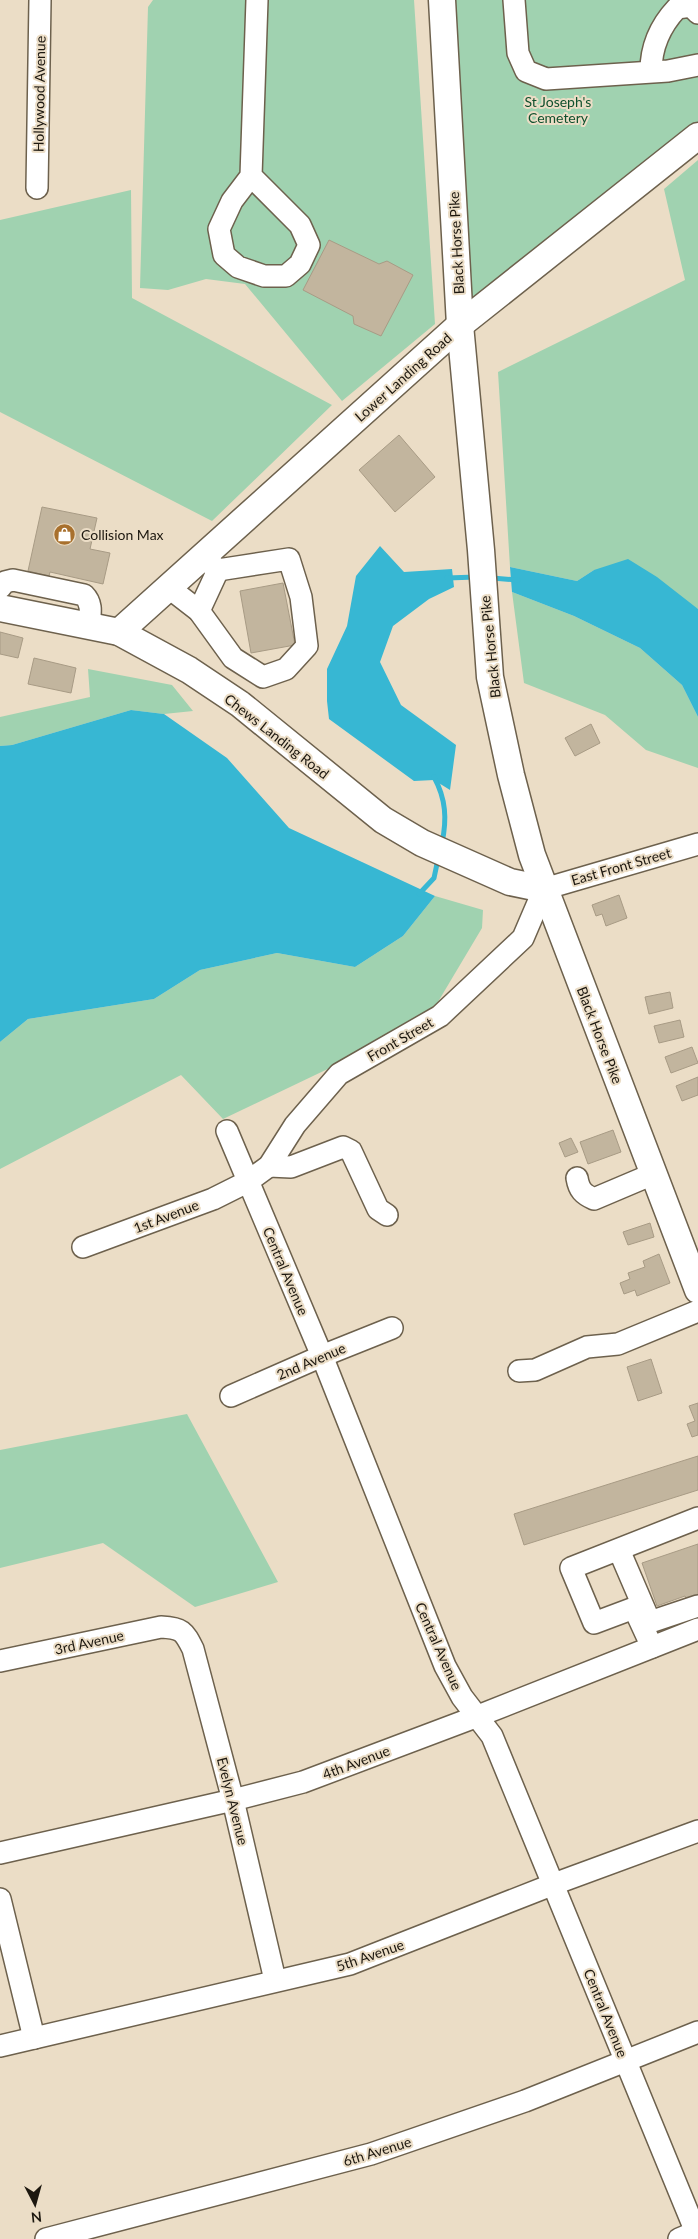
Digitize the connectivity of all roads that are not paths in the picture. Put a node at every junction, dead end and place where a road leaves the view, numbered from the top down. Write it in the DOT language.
graph roads {
  1 [pos="40,0"];
  2 [pos="257,0"];
  3 [pos="442,0"];
  4 [pos="514,0"];
  5 [pos="687,5"];
  6 [pos="698,65"];
  7 [pos="652,72"];
  8 [pos="698,136"];
  9 [pos="251,176"];
  10 [pos="38,188"];
  11 [pos="460,325"];
  12 [pos="210,563"];
  13 [pos="168,587"];
  14 [pos="0,588"];
  15 [pos="0,608"];
  16 [pos="199,611"];
  17 [pos="88,626"];
  18 [pos="119,632"];
  19 [pos="698,844"];
  20 [pos="544,889"];
  21 [pos="227,1131"];
  22 [pos="269,1166"];
  23 [pos="653,1174"];
  24 [pos="577,1178"];
  25 [pos="247,1182"];
  26 [pos="387,1215"];
  27 [pos="83,1247"];
  28 [pos="698,1290"];
  29 [pos="698,1311"];
  30 [pos="392,1328"];
  31 [pos="322,1356"];
  32 [pos="520,1371"];
  33 [pos="231,1396"];
  34 [pos="698,1518"];
  35 [pos="618,1550"];
  36 [pos="698,1606"];
  37 [pos="642,1612"];
  38 [pos="178,1628"];
  39 [pos="698,1629"];
  40 [pos="652,1647"];
  41 [pos="0,1661"];
  42 [pos="478,1716"];
  43 [pos="233,1800"];
  44 [pos="698,1831"];
  45 [pos="0,1853"];
  46 [pos="554,1884"];
  47 [pos="0,1899"];
  48 [pos="275,1980"];
  49 [pos="698,2032"];
  50 [pos="34,2038"];
  51 [pos="0,2046"];
  52 [pos="626,2062"];
  53 [pos="84,2235"];
  54 [pos="693,2235"];
  55 [pos="46,2239"];
  1 -- 10 [label="street, Hollywood Avenue"];
  2 -- 9 [label="street"];
  3 -- 11 [label="main road, Black Horse Pike"];
  4 -- 7 [label="street"];
  5 -- 7 [label="street"];
  6 -- 7 [label="street"];
  8 -- 11 [label="main road, Lower Landing Road"];
  9 -- 9 [label="street"];
  11 -- 12 [label="main road, Lower Landing Road"];
  11 -- 20 [label="main road, Black Horse Pike"];
  12 -- 13 [label="main road, Lower Landing Road"];
  12 -- 16 [label="street"];
  12 -- 16 [label="street"];
  13 -- 16 [label="street"];
  13 -- 18 [label="main road, Lower Landing Road"];
  14 -- 17 [label="street"];
  15 -- 17 [label="main road, Chews Landing Road"];
  17 -- 18 [label="main road, Chews Landing Road"];
  18 -- 20 [label="main road, Chews Landing Road"];
  19 -- 20 [label="street, East Front Street"];
  20 -- 22 [label="street, Front Street"];
  20 -- 23 [label="main road, Black Horse Pike"];
  21 -- 25 [label="street, Central Avenue"];
  22 -- 25 [label="street, Front Street"];
  22 -- 26 [label="street"];
  23 -- 24 [label="street"];
  23 -- 28 [label="main road, Black Horse Pike"];
  25 -- 27 [label="street, 1st Avenue"];
  25 -- 31 [label="street, Central Avenue"];
  29 -- 32 [label="street"];
  30 -- 31 [label="street, 2nd Avenue"];
  31 -- 33 [label="street, 2nd Avenue"];
  31 -- 42 [label="street, Central Avenue"];
  34 -- 35 [label="street"];
  35 -- 37 [label="street"];
  35 -- 37 [label="street"];
  36 -- 37 [label="street"];
  37 -- 40 [label="street"];
  38 -- 41 [label="street, 3rd Avenue"];
  38 -- 43 [label="street, Evelyn Avenue"];
  39 -- 40 [label="street, 4th Avenue"];
  40 -- 42 [label="street, 4th Avenue"];
  42 -- 43 [label="street, 4th Avenue"];
  42 -- 46 [label="street, Central Avenue"];
  43 -- 45 [label="street, 4th Avenue"];
  43 -- 48 [label="street, Evelyn Avenue"];
  44 -- 46 [label="street, 5th Avenue"];
  46 -- 48 [label="street, 5th Avenue"];
  46 -- 52 [label="street, Central Avenue"];
  47 -- 50 [label="street"];
  48 -- 50 [label="street, 5th Avenue"];
  49 -- 52 [label="street, 6th Avenue"];
  50 -- 51 [label="street, 5th Avenue"];
  52 -- 53 [label="street, 6th Avenue"];
  52 -- 54 [label="street, Central Avenue"];
  53 -- 55 [label="street, 6th Avenue"];
}
